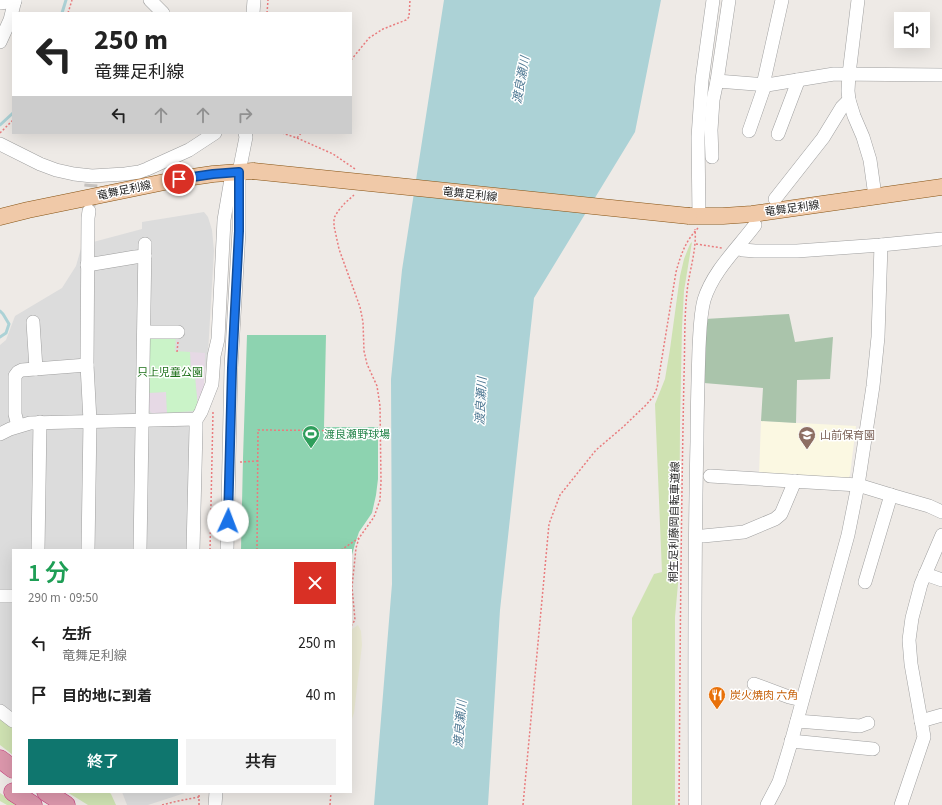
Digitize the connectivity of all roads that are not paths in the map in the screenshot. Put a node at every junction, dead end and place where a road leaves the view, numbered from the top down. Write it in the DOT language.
graph roads {
  1 [pos="15,0"];
  2 [pos="150,0"];
  3 [pos="254,0"];
  4 [pos="712,0"];
  5 [pos="729,0"];
  6 [pos="782,0"];
  7 [pos="858,0"];
  8 [pos="0,3"];
  9 [pos="162,12"];
  10 [pos="252,12"];
  11 [pos="0,42"];
  12 [pos="849,74"];
  13 [pos="942,75"];
  14 [pos="797,80"];
  15 [pos="718,81"];
  16 [pos="764,85"];
  17 [pos="849,100"];
  18 [pos="749,131"];
  19 [pos="213,134"];
  20 [pos="245,134"];
  21 [pos="778,134"];
  22 [pos="0,144"];
  23 [pos="712,156"];
  24 [pos="246,171"];
  25 [pos="942,187"];
  26 [pos="777,196"];
  27 [pos="875,196"];
  28 [pos="89,211"];
  29 [pos="694,216"];
  30 [pos="0,217"];
  31 [pos="752,229"];
  32 [pos="942,239"];
  33 [pos="882,245"];
  34 [pos="732,248"];
  35 [pos="87,265"];
  36 [pos="33,322"];
  37 [pos="144,332"];
  38 [pos="178,332"];
  39 [pos="87,365"];
  40 [pos="36,369"];
  41 [pos="195,419"];
  42 [pos="142,420"];
  43 [pos="90,421"];
  44 [pos="40,422"];
  45 [pos="18,426"];
  46 [pos="0,434"];
  47 [pos="710,476"];
  48 [pos="795,481"];
  49 [pos="858,485"];
  50 [pos="890,495"];
  51 [pos="942,512"];
  52 [pos="942,535"];
  53 [pos="703,536"];
  54 [pos="38,549"];
  55 [pos="88,549"];
  56 [pos="140,549"];
  57 [pos="193,549"];
  58 [pos="227,549"];
  59 [pos="925,574"];
  60 [pos="942,580"];
  61 [pos="865,582"];
  62 [pos="0,596"];
  63 [pos="12,596"];
  64 [pos="754,684"];
  65 [pos="802,700"];
  66 [pos="0,711"];
  67 [pos="942,715"];
  68 [pos="12,720"];
  69 [pos="797,721"];
  70 [pos="921,721"];
  71 [pos="868,723"];
  72 [pos="792,741"];
  73 [pos="873,749"];
  74 [pos="0,759"];
  75 [pos="12,768"];
  76 [pos="0,783"];
  77 [pos="12,791"];
  78 [pos="15,793"];
  79 [pos="48,793"];
  80 [pos="216,793"];
  81 [pos="33,805"];
  82 [pos="66,805"];
  83 [pos="215,805"];
  84 [pos="695,805"];
  85 [pos="767,805"];
  86 [pos="901,805"];
  1 -- 8 [label="street"];
  1 -- 11 [label="street"];
  2 -- 9 [label="street"];
  3 -- 10 [label="street"];
  4 -- 29 [label="street"];
  5 -- 15 [label="street"];
  6 -- 16 [label="street"];
  7 -- 12 [label="street"];
  12 -- 13 [label="street"];
  12 -- 14 [label="street"];
  12 -- 17 [label="street"];
  14 -- 16 [label="street"];
  14 -- 21 [label="street"];
  15 -- 16 [label="street"];
  15 -- 23 [label="street"];
  16 -- 18 [label="street"];
  17 -- 26 [label="street"];
  17 -- 27 [label="street"];
  19 -- 22 [label="street"];
  20 -- 24 [label="street"];
  24 -- 29 [label="main road, 竜舞足利線, bridge"];
  24 -- 30 [label="main road, 竜舞足利線"];
  24 -- 41 [label="street"];
  24 -- 58 [label="street"];
  25 -- 27 [label="main road, 竜舞足利線"];
  27 -- 29 [label="main road, 竜舞足利線"];
  28 -- 35 [label="street"];
  31 -- 34 [label="street"];
  32 -- 33 [label="street"];
  33 -- 34 [label="street"];
  33 -- 49 [label="street"];
  34 -- 84 [label="street"];
  35 -- 37 [label="street"];
  35 -- 39 [label="street"];
  36 -- 40 [label="street"];
  37 -- 38 [label="street"];
  37 -- 42 [label="street"];
  39 -- 40 [label="street"];
  39 -- 43 [label="street"];
  40 -- 45 [label="street"];
  41 -- 42 [label="street"];
  41 -- 57 [label="street"];
  42 -- 43 [label="street"];
  42 -- 56 [label="street"];
  43 -- 44 [label="street"];
  43 -- 55 [label="street"];
  44 -- 45 [label="street"];
  44 -- 54 [label="street"];
  45 -- 46 [label="street"];
  47 -- 48 [label="street"];
  48 -- 49 [label="street"];
  48 -- 53 [label="street"];
  49 -- 50 [label="street"];
  49 -- 65 [label="street"];
  50 -- 51 [label="street"];
  50 -- 61 [label="street"];
  52 -- 59 [label="street"];
  59 -- 60 [label="street"];
  59 -- 70 [label="street"];
  62 -- 63 [label="street"];
  64 -- 65 [label="street"];
  65 -- 69 [label="street"];
  66 -- 68 [label="street"];
  67 -- 70 [label="street"];
  69 -- 71 [label="street"];
  69 -- 72 [label="street"];
  70 -- 86 [label="street"];
  72 -- 73 [label="street"];
  72 -- 85 [label="street"];
  74 -- 75 [label="highway"];
  76 -- 77 [label="highway"];
  78 -- 81 [label="highway"];
  79 -- 82 [label="highway"];
  80 -- 83 [label="street"];
}
